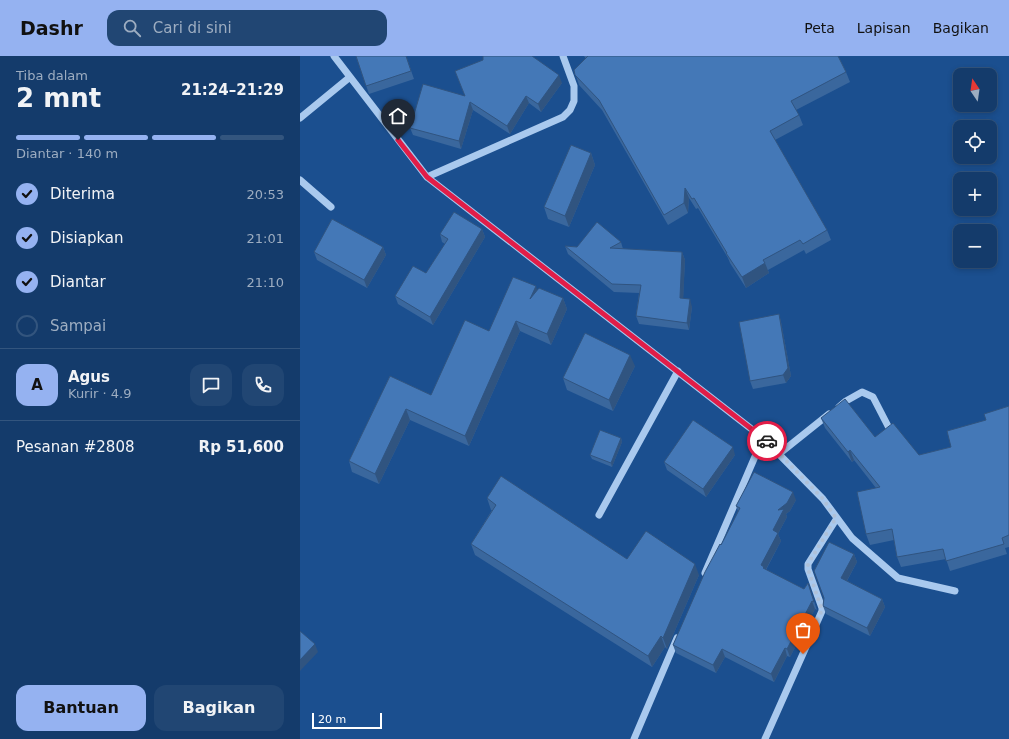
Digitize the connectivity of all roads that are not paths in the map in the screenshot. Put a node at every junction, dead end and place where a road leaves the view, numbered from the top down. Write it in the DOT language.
graph roads {
  1 [pos="334,56"];
  2 [pos="563,56"];
  3 [pos="350,77"];
  4 [pos="300,118"];
  5 [pos="427,177"];
  6 [pos="300,180"];
  7 [pos="331,207"];
  8 [pos="678,371"];
  9 [pos="889,428"];
  10 [pos="763,438"];
  11 [pos="779,454"];
  12 [pos="599,515"];
  13 [pos="836,518"];
  14 [pos="703,578"];
  15 [pos="955,591"];
  16 [pos="681,629"];
  17 [pos="634,739"];
  18 [pos="765,739"];
  1 -- 3 [label="street"];
  2 -- 5 [label="street"];
  3 -- 4 [label="street"];
  3 -- 5 [label="street"];
  5 -- 8 [label="street"];
  6 -- 7 [label="street"];
  8 -- 10 [label="street"];
  8 -- 12 [label="street"];
  9 -- 11 [label="street"];
  10 -- 11 [label="street"];
  10 -- 14 [label="street"];
  11 -- 13 [label="street"];
  13 -- 15 [label="street"];
  13 -- 18 [label="street"];
  16 -- 17 [label="street"];
}
